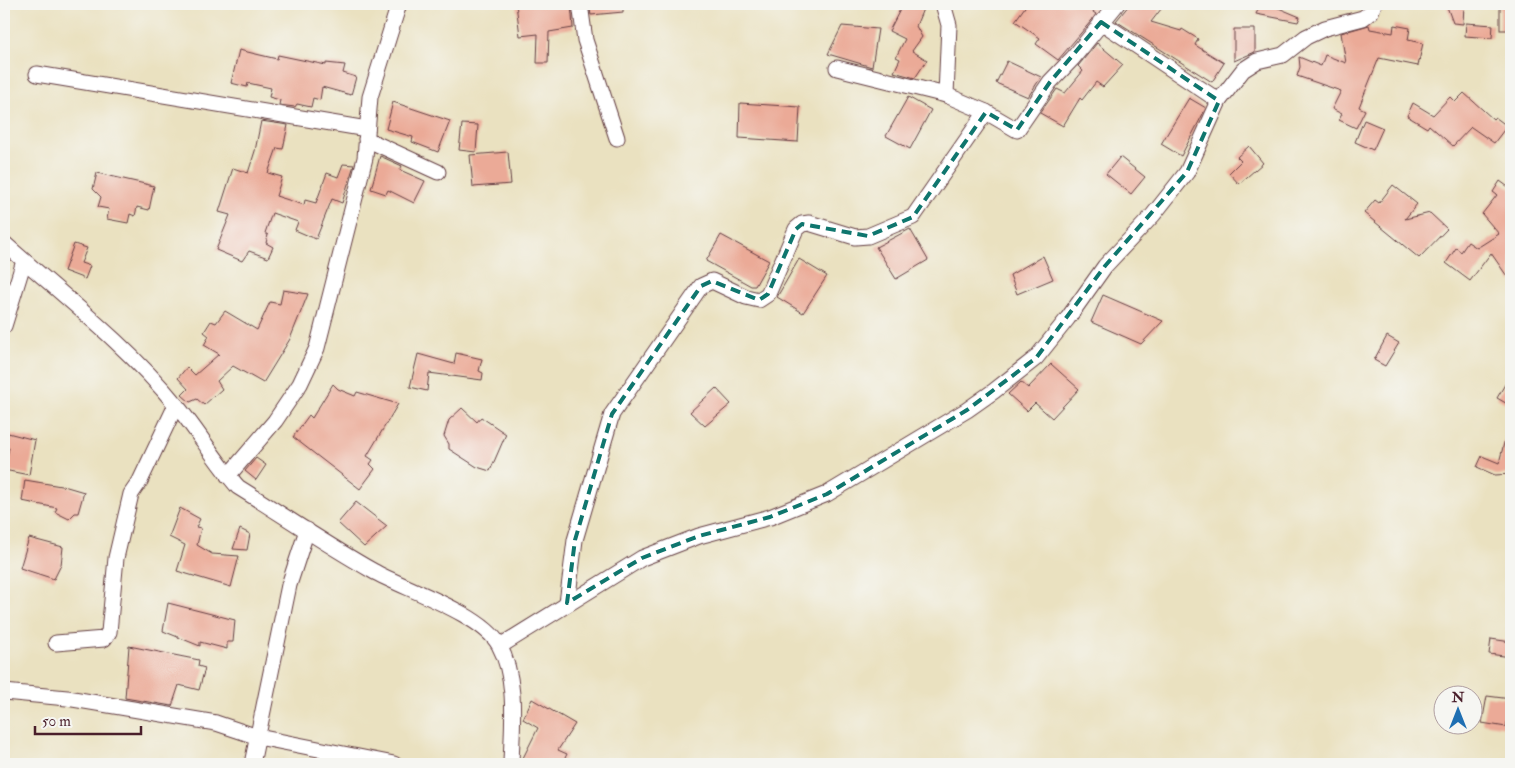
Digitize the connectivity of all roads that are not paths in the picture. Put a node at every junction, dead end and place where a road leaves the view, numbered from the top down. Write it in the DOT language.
graph roads {
  1 [pos="398,4"];
  2 [pos="580,4"];
  3 [pos="943,4"];
  4 [pos="1117,4"];
  5 [pos="1374,4"];
  6 [pos="1101,22"];
  7 [pos="837,68"];
  8 [pos="37,74"];
  9 [pos="946,96"];
  10 [pos="1219,101"];
  11 [pos="986,112"];
  12 [pos="367,134"];
  13 [pos="617,138"];
  14 [pos="438,172"];
  15 [pos="4,243"];
  16 [pos="24,261"];
  17 [pos="4,326"];
  18 [pos="176,405"];
  19 [pos="228,476"];
  20 [pos="307,530"];
  21 [pos="567,603"];
  22 [pos="56,643"];
  23 [pos="500,646"];
  24 [pos="4,692"];
  25 [pos="258,736"];
  26 [pos="252,764"];
  27 [pos="394,764"];
  28 [pos="511,764"];
  1 -- 12 [label="street"];
  2 -- 13 [label="street"];
  3 -- 9 [label="street"];
  4 -- 6 [label="street"];
  5 -- 10 [label="street"];
  6 -- 10 [label="street"];
  6 -- 11 [label="street"];
  7 -- 9 [label="street"];
  8 -- 12 [label="street"];
  9 -- 11 [label="street"];
  10 -- 21 [label="street"];
  11 -- 21 [label="street"];
  12 -- 14 [label="street"];
  12 -- 19 [label="street"];
  15 -- 16 [label="street"];
  16 -- 17 [label="street"];
  16 -- 18 [label="street"];
  18 -- 19 [label="street"];
  18 -- 22 [label="street"];
  19 -- 20 [label="street"];
  20 -- 23 [label="street"];
  20 -- 25 [label="street"];
  21 -- 23 [label="street"];
  23 -- 28 [label="street"];
  24 -- 25 [label="street"];
  25 -- 26 [label="street"];
  25 -- 27 [label="street"];
}
